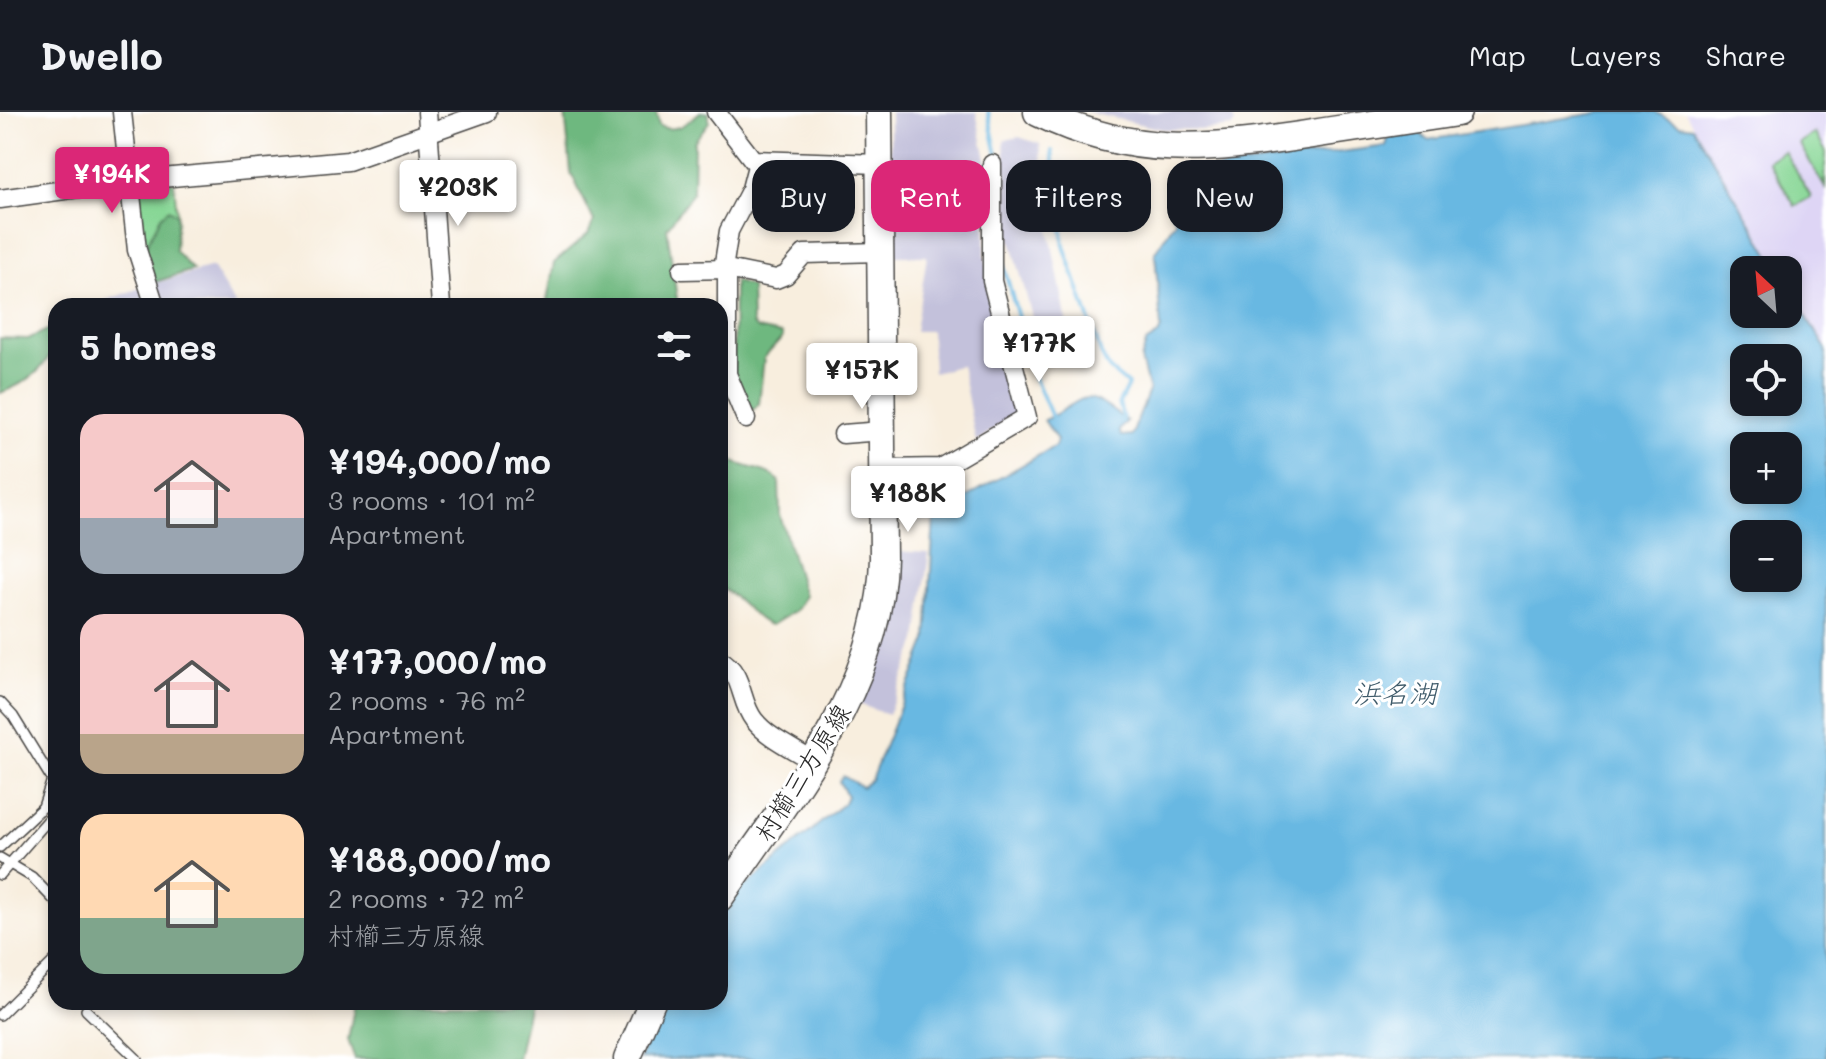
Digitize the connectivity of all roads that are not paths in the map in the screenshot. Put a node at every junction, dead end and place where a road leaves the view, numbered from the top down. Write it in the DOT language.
graph roads {
  1 [pos="122,112"];
  2 [pos="427,112"];
  3 [pos="487,112"];
  4 [pos="716,112"];
  5 [pos="879,112"];
  6 [pos="1038,112"];
  7 [pos="1457,112"];
  8 [pos="429,133"];
  9 [pos="754,160"];
  10 [pos="880,160"];
  11 [pos="992,164"];
  12 [pos="129,181"];
  13 [pos="752,184"];
  14 [pos="0,199"];
  15 [pos="880,232"];
  16 [pos="880,252"];
  17 [pos="725,269"];
  18 [pos="682,270"];
  19 [pos="152,298"];
  20 [pos="440,298"];
  21 [pos="726,298"];
  22 [pos="728,376"];
  23 [pos="746,419"];
  24 [pos="882,431"];
  25 [pos="843,434"];
  26 [pos="883,469"];
  27 [pos="728,667"];
  28 [pos="0,702"];
  29 [pos="812,761"];
  30 [pos="48,773"];
  31 [pos="48,796"];
  32 [pos="48,820"];
  33 [pos="16,832"];
  34 [pos="0,839"];
  35 [pos="0,847"];
  36 [pos="0,858"];
  37 [pos="12,863"];
  38 [pos="0,875"];
  39 [pos="728,886"];
  40 [pos="48,894"];
  41 [pos="48,967"];
  42 [pos="86,1010"];
  43 [pos="648,1010"];
  44 [pos="0,1015"];
  45 [pos="137,1059"];
  46 [pos="627,1059"];
  1 -- 12 [label="street"];
  2 -- 8 [label="street"];
  3 -- 8 [label="street"];
  4 -- 9 [label="street"];
  5 -- 10 [label="main road, 村櫛三方原線"];
  6 -- 7 [label="main road"];
  8 -- 12 [label="street"];
  8 -- 20 [label="street"];
  11 -- 26 [label="street"];
  12 -- 14 [label="street"];
  12 -- 19 [label="street"];
  13 -- 17 [label="street"];
  15 -- 16 [label="main road, 村櫛三方原線"];
  16 -- 17 [label="street"];
  16 -- 24 [label="main road, 村櫛三方原線"];
  17 -- 18 [label="street"];
  17 -- 21 [label="street"];
  22 -- 23 [label="street"];
  24 -- 25 [label="street"];
  24 -- 26 [label="main road, 村櫛三方原線"];
  26 -- 29 [label="main road, 村櫛三方原線"];
  27 -- 29 [label="street"];
  28 -- 30 [label="lane"];
  29 -- 39 [label="main road, 村櫛三方原線"];
  31 -- 33 [label="lane"];
  32 -- 37 [label="lane"];
  33 -- 34 [label="lane"];
  33 -- 35 [label="lane"];
  36 -- 37 [label="lane"];
  37 -- 38 [label="lane"];
  37 -- 40 [label="lane"];
  41 -- 44 [label="lane"];
  42 -- 45 [label="lane"];
  43 -- 46 [label="main road"];
}
